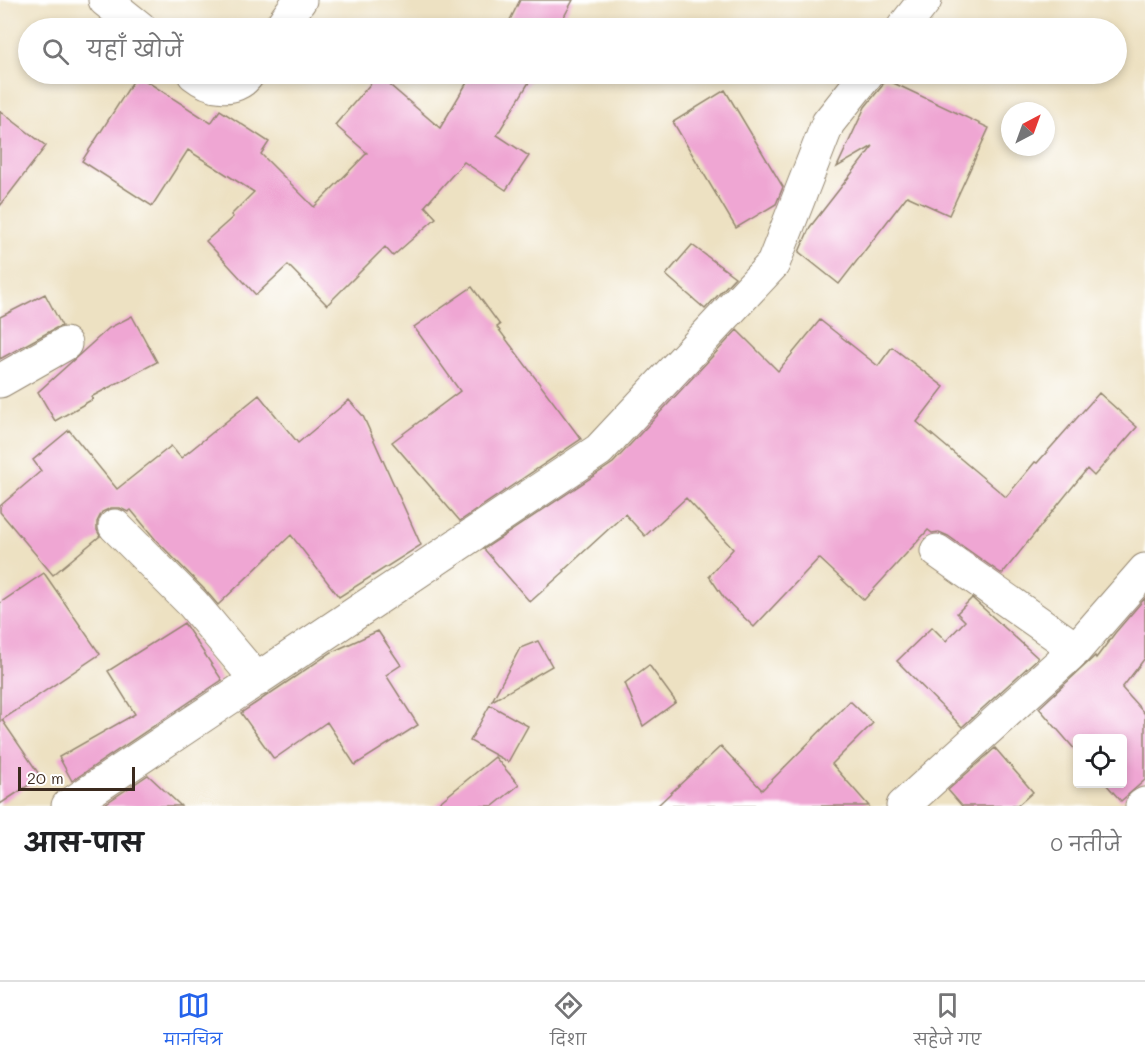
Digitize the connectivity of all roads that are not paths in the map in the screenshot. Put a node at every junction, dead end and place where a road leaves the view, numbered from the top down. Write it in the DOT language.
graph roads {
  1 [pos="105,0"];
  2 [pos="300,0"];
  3 [pos="925,0"];
  4 [pos="128,18"];
  5 [pos="287,18"];
  6 [pos="911,18"];
  7 [pos="214,84"];
  8 [pos="232,84"];
  9 [pos="859,84"];
  10 [pos="65,345"];
  11 [pos="0,381"];
  12 [pos="115,526"];
  13 [pos="937,551"];
  14 [pos="1145,570"];
  15 [pos="1076,649"];
  16 [pos="256,680"];
  17 [pos="68,806"];
  18 [pos="903,806"];
  1 -- 4 [label="street"];
  2 -- 5 [label="street"];
  3 -- 6 [label="street"];
  7 -- 8 [label="street"];
  9 -- 16 [label="street"];
  10 -- 11 [label="street"];
  12 -- 16 [label="street"];
  13 -- 15 [label="street"];
  14 -- 15 [label="street"];
  15 -- 18 [label="street"];
  16 -- 17 [label="street"];
}
